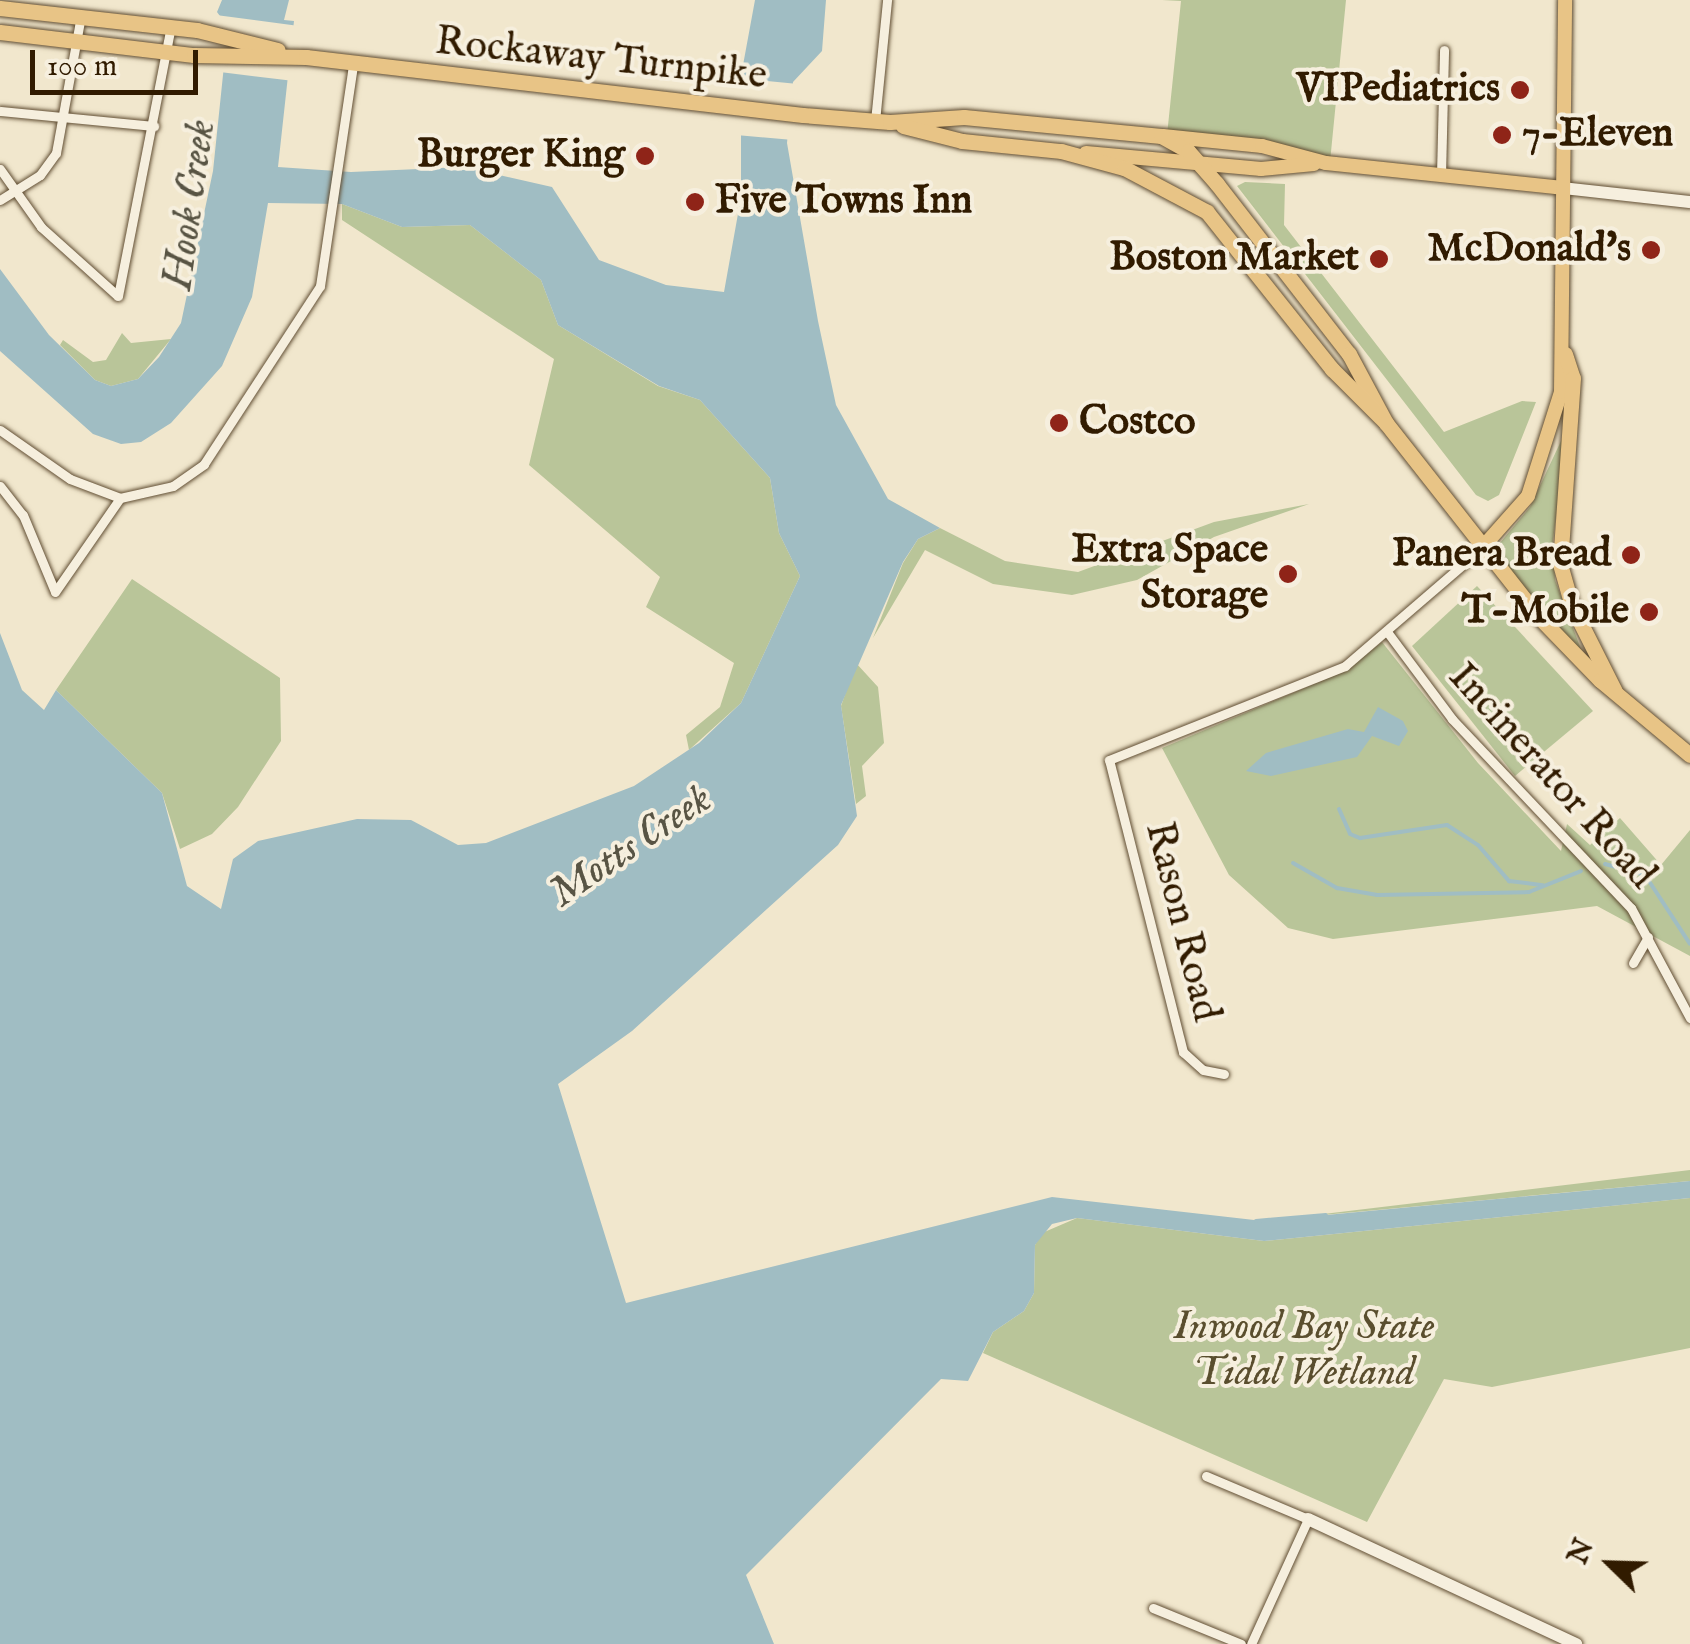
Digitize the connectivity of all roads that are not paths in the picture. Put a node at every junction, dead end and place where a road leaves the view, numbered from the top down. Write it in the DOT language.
graph roads {
  1 [pos="887,0"];
  2 [pos="1565,0"];
  3 [pos="0,8"];
  4 [pos="81,16"];
  5 [pos="171,27"];
  6 [pos="0,32"];
  7 [pos="78,40"];
  8 [pos="1444,50"];
  9 [pos="262,51"];
  10 [pos="168,52"];
  11 [pos="354,64"];
  12 [pos="0,112"];
  13 [pos="68,117"];
  14 [pos="882,122"];
  15 [pos="154,126"];
  16 [pos="1161,136"];
  17 [pos="1060,150"];
  18 [pos="1326,163"];
  19 [pos="1202,164"];
  20 [pos="0,169"];
  21 [pos="1442,174"];
  22 [pos="1563,188"];
  23 [pos="14,192"];
  24 [pos="0,200"];
  25 [pos="1690,202"];
  26 [pos="1564,354"];
  27 [pos="1386,423"];
  28 [pos="0,430"];
  29 [pos="0,486"];
  30 [pos="120,498"];
  31 [pos="1482,548"];
  32 [pos="1388,633"];
  33 [pos="1617,695"];
  34 [pos="1690,755"];
  35 [pos="1648,938"];
  36 [pos="1633,963"];
  37 [pos="1690,1018"];
  38 [pos="1224,1074"];
  39 [pos="1206,1476"];
  40 [pos="1308,1519"];
  41 [pos="1154,1608"];
  42 [pos="1240,1644"];
  43 [pos="1251,1644"];
  44 [pos="1576,1644"];
  1 -- 14 [label="street"];
  2 -- 22 [label="main road"];
  3 -- 4 [label="highway"];
  4 -- 5 [label="highway"];
  4 -- 7 [label="street"];
  5 -- 9 [label="highway"];
  5 -- 10 [label="street"];
  6 -- 7 [label="highway"];
  7 -- 10 [label="highway"];
  7 -- 13 [label="street"];
  8 -- 21 [label="street"];
  9 -- 10 [label="highway"];
  9 -- 11 [label="highway, Rockaway Turnpike"];
  10 -- 15 [label="street"];
  11 -- 14 [label="highway, Rockaway Turnpike"];
  11 -- 30 [label="street"];
  12 -- 13 [label="street"];
  13 -- 15 [label="street"];
  13 -- 23 [label="street"];
  14 -- 16 [label="highway, Rockaway Turnpike"];
  14 -- 17 [label="highway, Rockaway Turnpike"];
  15 -- 23 [label="street"];
  16 -- 18 [label="main road, Rockaway Turnpike"];
  16 -- 19 [label="highway"];
  17 -- 19 [label="main road, Rockaway Turnpike"];
  17 -- 27 [label="highway"];
  18 -- 19 [label="main road, Rockaway Turnpike"];
  18 -- 21 [label="main road, Rockaway Turnpike"];
  19 -- 27 [label="highway"];
  20 -- 23 [label="street"];
  21 -- 22 [label="main road, Rockaway Turnpike"];
  22 -- 25 [label="main road, Rockaway Turnpike"];
  22 -- 26 [label="main road"];
  23 -- 24 [label="street"];
  26 -- 31 [label="main road"];
  26 -- 33 [label="highway"];
  27 -- 31 [label="highway"];
  28 -- 30 [label="street"];
  29 -- 30 [label="street"];
  31 -- 32 [label="street"];
  31 -- 33 [label="highway"];
  32 -- 35 [label="street, Incinerator Road"];
  32 -- 38 [label="street, Rason Road"];
  33 -- 34 [label="highway"];
  35 -- 36 [label="street"];
  35 -- 37 [label="street, Incinerator Road"];
  39 -- 40 [label="street"];
  40 -- 43 [label="street"];
  40 -- 44 [label="main road"];
  41 -- 42 [label="street"];
}
